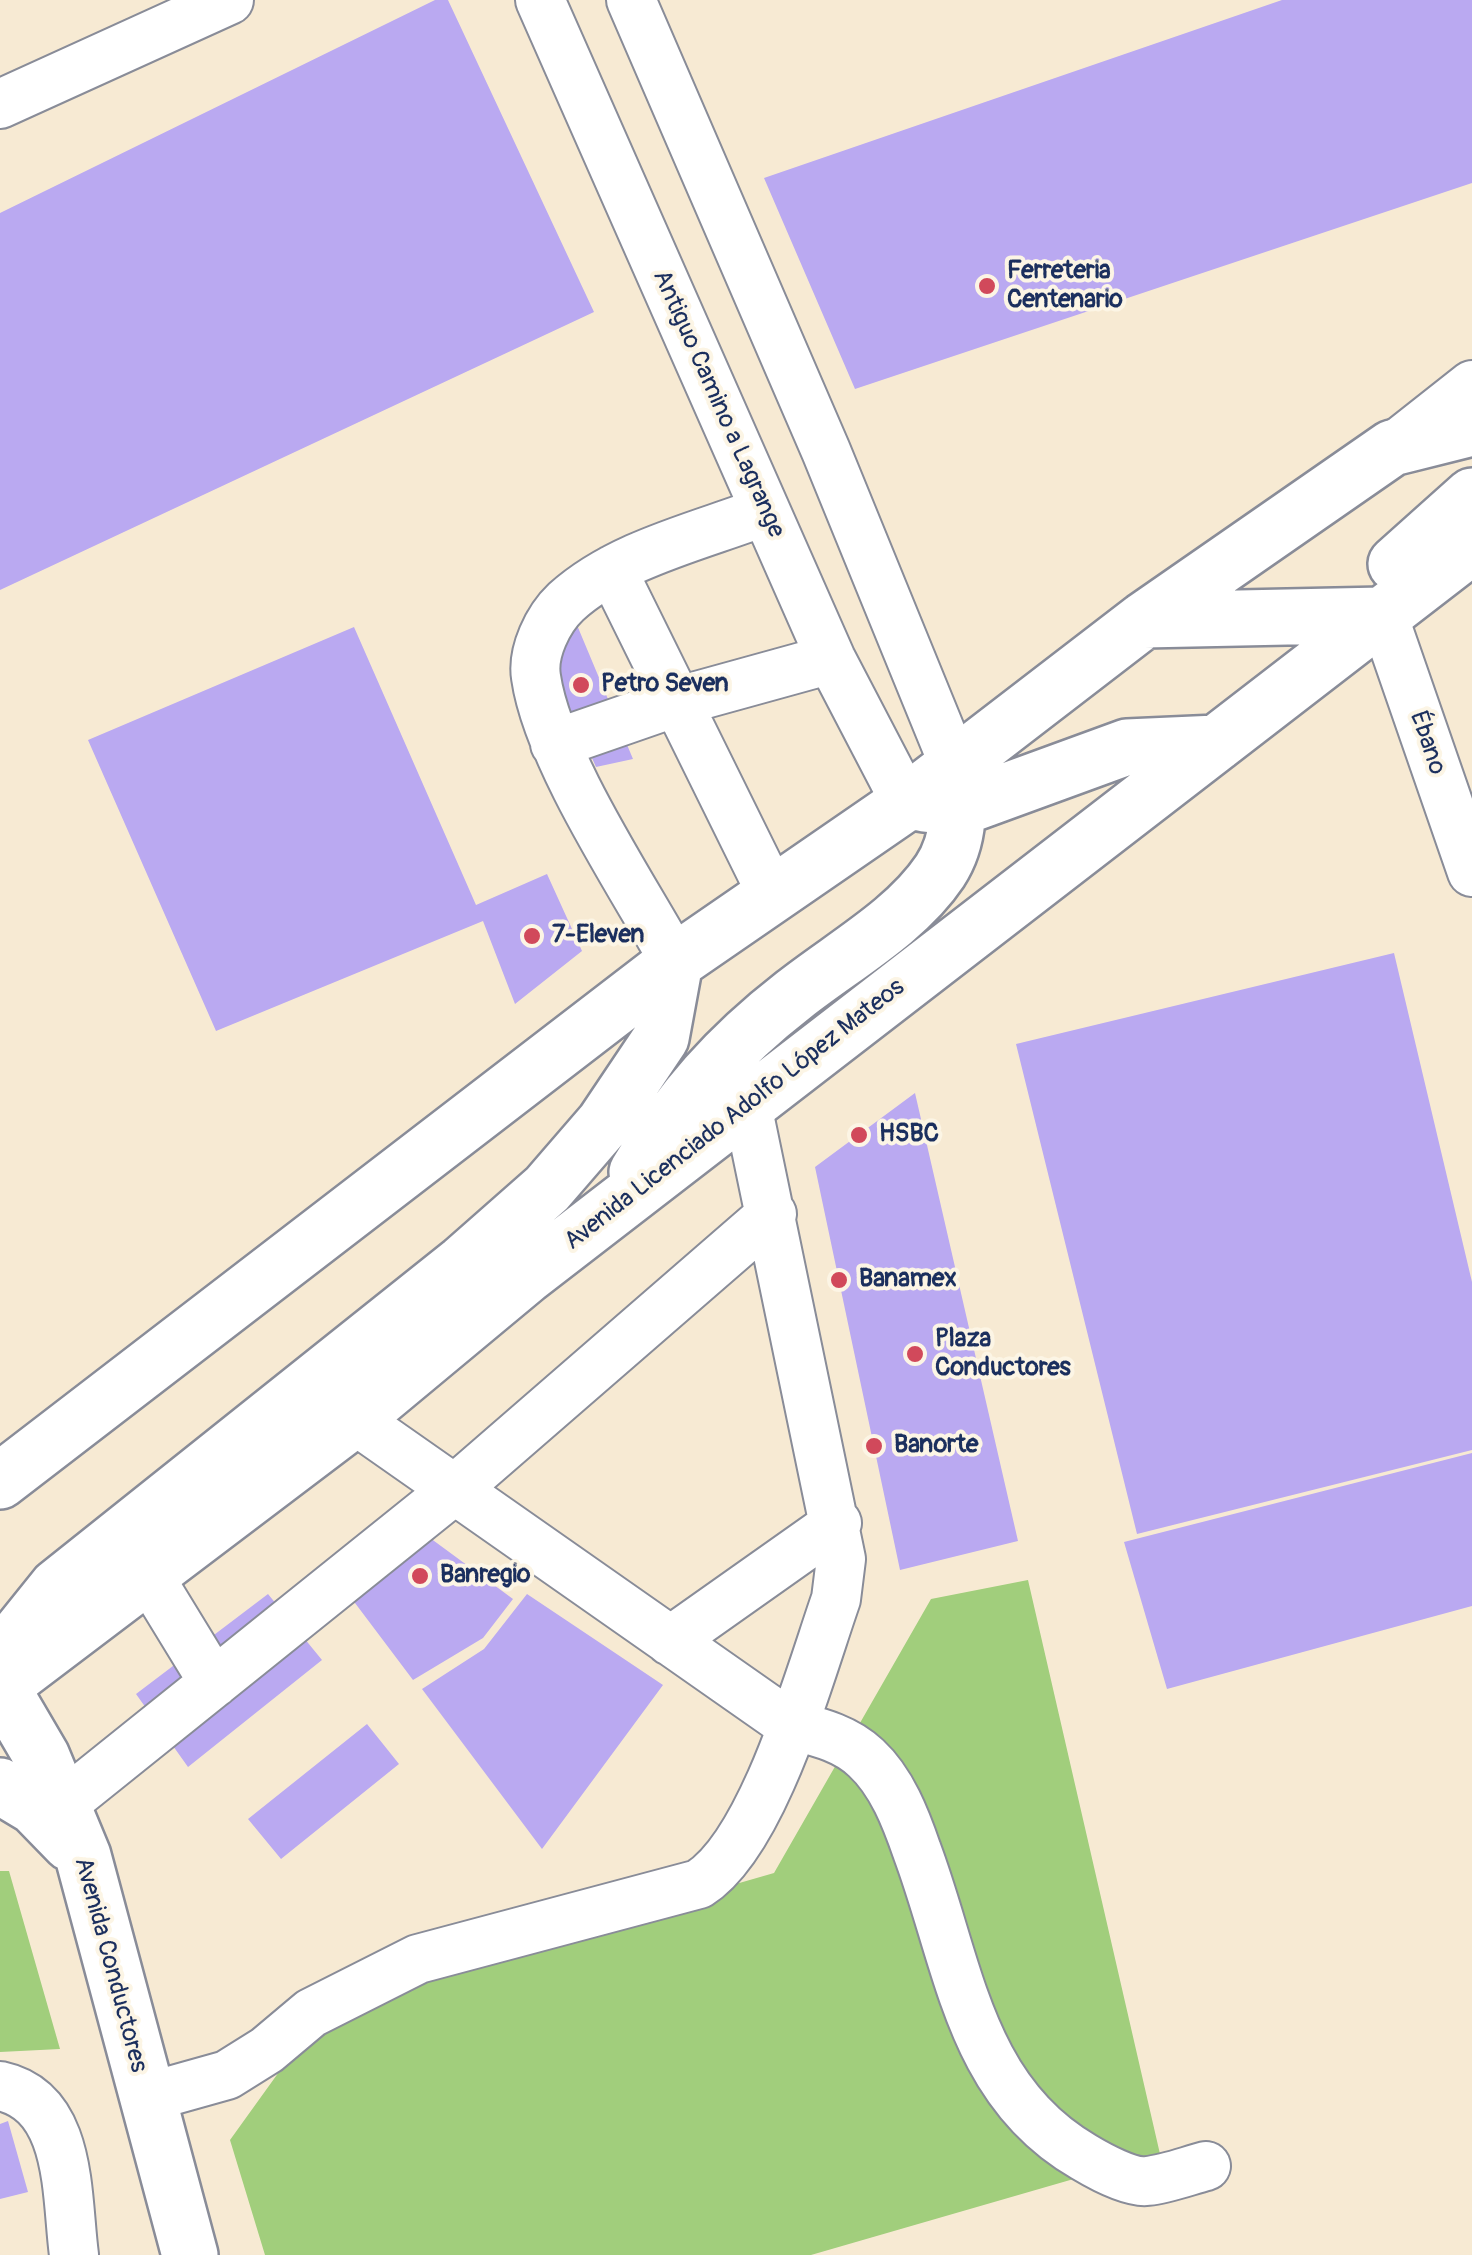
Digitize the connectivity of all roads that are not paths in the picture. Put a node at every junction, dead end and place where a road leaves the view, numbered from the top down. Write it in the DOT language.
graph roads {
  1 [pos="229,0"];
  2 [pos="540,0"];
  3 [pos="631,0"];
  4 [pos="0,104"];
  5 [pos="1472,385"];
  6 [pos="1472,428"];
  7 [pos="1392,448"];
  8 [pos="1472,496"];
  9 [pos="765,511"];
  10 [pos="1472,546"];
  11 [pos="612,570"];
  12 [pos="1383,614"];
  13 [pos="1144,620"];
  14 [pos="831,658"];
  15 [pos="679,701"];
  16 [pos="1217,743"];
  17 [pos="555,744"];
  18 [pos="957,787"];
  19 [pos="906,802"];
  20 [pos="1472,872"];
  21 [pos="773,896"];
  22 [pos="675,962"];
  23 [pos="747,1105"];
  24 [pos="618,1205"];
  25 [pos="772,1214"];
  26 [pos="354,1418"];
  27 [pos="0,1480"];
  28 [pos="454,1490"];
  29 [pos="837,1523"];
  30 [pos="148,1574"];
  31 [pos="670,1641"];
  32 [pos="214,1683"];
  33 [pos="0,1687"];
  34 [pos="791,1725"];
  35 [pos="0,1786"];
  36 [pos="63,1804"];
  37 [pos="83,1856"];
  38 [pos="0,2086"];
  39 [pos="145,2098"];
  40 [pos="1206,2166"];
  41 [pos="74,2255"];
  42 [pos="189,2255"];
  1 -- 4 [label="street"];
  2 -- 9 [label="street, Antiguo Camino a Lagrange"];
  3 -- 18 [label="street"];
  5 -- 7 [label="street"];
  6 -- 7 [label="main road"];
  7 -- 13 [label="main road"];
  8 -- 12 [label="main road"];
  9 -- 11 [label="street"];
  9 -- 14 [label="street, Antiguo Camino a Lagrange"];
  10 -- 12 [label="main road, Avenida Licenciado Adolfo López Mateos"];
  11 -- 15 [label="street"];
  11 -- 17 [label="street"];
  12 -- 13 [label="main road"];
  12 -- 16 [label="main road, Avenida Licenciado Adolfo López Mateos"];
  12 -- 20 [label="street, Ébano"];
  13 -- 18 [label="main road"];
  14 -- 15 [label="street"];
  14 -- 19 [label="street, Antiguo Camino a Lagrange"];
  15 -- 17 [label="street"];
  15 -- 21 [label="street"];
  16 -- 18 [label="main road"];
  16 -- 23 [label="main road, Avenida Licenciado Adolfo López Mateos"];
  17 -- 22 [label="street"];
  18 -- 19 [label="main road"];
  18 -- 24 [label="main road"];
  19 -- 21 [label="main road"];
  21 -- 22 [label="main road"];
  22 -- 27 [label="main road"];
  22 -- 33 [label="main road"];
  23 -- 24 [label="main road, Avenida Licenciado Adolfo López Mateos"];
  23 -- 25 [label="street"];
  24 -- 26 [label="main road, Avenida Licenciado Adolfo López Mateos"];
  25 -- 28 [label="street"];
  25 -- 29 [label="street"];
  26 -- 28 [label="street"];
  26 -- 30 [label="main road, Avenida Licenciado Adolfo López Mateos"];
  28 -- 31 [label="street"];
  28 -- 32 [label="street"];
  29 -- 31 [label="street"];
  29 -- 34 [label="street"];
  30 -- 32 [label="street"];
  30 -- 33 [label="main road, Avenida Licenciado Adolfo López Mateos"];
  31 -- 34 [label="street"];
  32 -- 36 [label="street"];
  33 -- 36 [label="main road, Avenida Conductores"];
  34 -- 39 [label="street"];
  34 -- 40 [label="street"];
  35 -- 37 [label="main road"];
  36 -- 37 [label="main road, Avenida Conductores"];
  37 -- 39 [label="main road, Avenida Conductores"];
  38 -- 41 [label="street"];
  39 -- 42 [label="main road, Avenida Conductores"];
}
